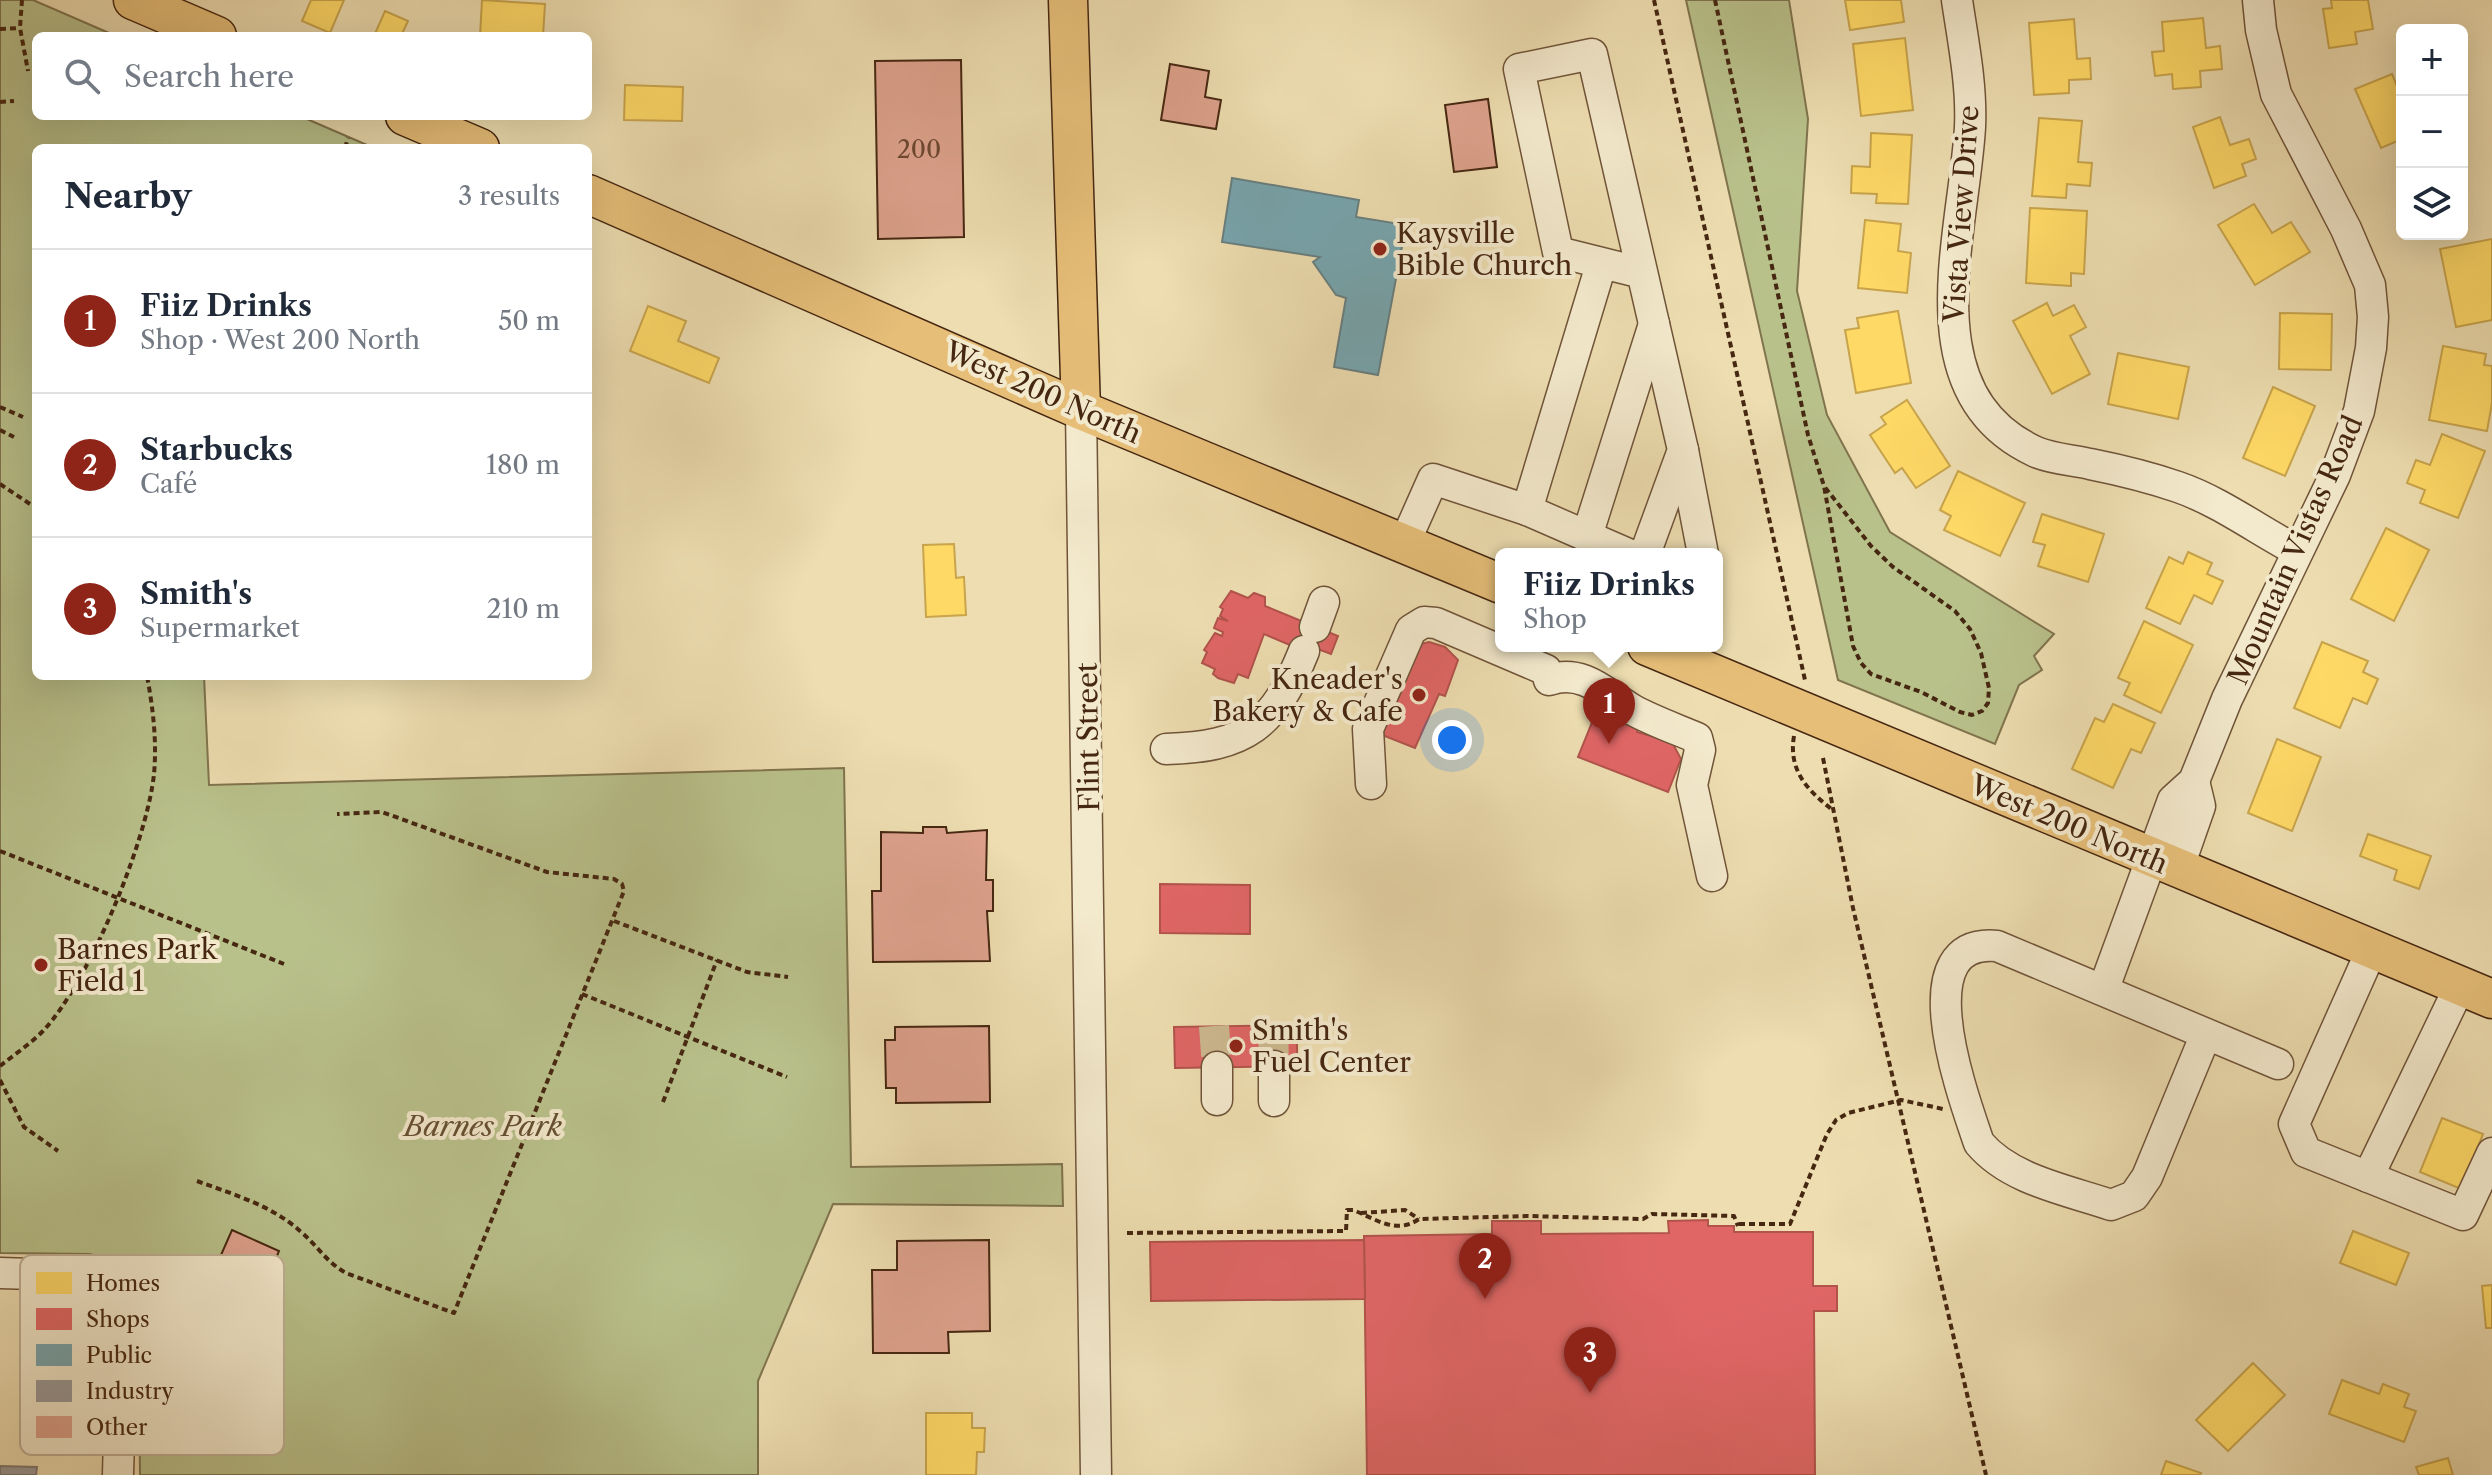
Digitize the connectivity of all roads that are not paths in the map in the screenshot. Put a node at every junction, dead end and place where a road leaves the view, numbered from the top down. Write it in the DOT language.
graph roads {
  1 [pos="133,0"];
  2 [pos="1068,0"];
  3 [pos="1957,0"];
  4 [pos="2258,0"];
  5 [pos="208,32"];
  6 [pos="414,120"];
  7 [pos="471,144"];
  8 [pos="592,196"];
  9 [pos="1601,265"];
  10 [pos="1642,273"];
  11 [pos="1654,323"];
  12 [pos="1081,410"];
  13 [pos="1683,450"];
  14 [pos="1527,510"];
  15 [pos="1587,536"];
  16 [pos="1405,542"];
  17 [pos="1614,548"];
  18 [pos="1647,548"];
  19 [pos="1702,548"];
  20 [pos="2296,550"];
  21 [pos="1495,581"];
  22 [pos="1315,627"];
  23 [pos="1495,648"];
  24 [pos="1504,652"];
  25 [pos="1661,652"];
  26 [pos="1166,749"];
  27 [pos="1371,784"];
  28 [pos="2164,863"];
  29 [pos="1712,876"];
  30 [pos="2372,949"];
  31 [pos="2104,988"];
  32 [pos="2476,992"];
  33 [pos="2206,1034"];
  34 [pos="2278,1064"];
  35 [pos="1274,1066"];
  36 [pos="1217,1067"];
  37 [pos="1217,1100"];
  38 [pos="1274,1101"];
  39 [pos="2492,1153"];
  40 [pos="2368,1177"];
  41 [pos="0,1273"];
  42 [pos="20,1274"];
  43 [pos="119,1455"];
  44 [pos="118,1475"];
  45 [pos="1096,1475"];
  1 -- 5 [label="main road"];
  2 -- 12 [label="main road, Flint Street"];
  3 -- 20 [label="street, Vista View Drive"];
  4 -- 20 [label="street, Mountain Vistas Road"];
  6 -- 7 [label="main road"];
  8 -- 12 [label="main road, West 200 North"];
  9 -- 10 [label="street"];
  9 -- 10 [label="street"];
  9 -- 14 [label="street"];
  10 -- 11 [label="street"];
  11 -- 13 [label="street"];
  11 -- 15 [label="street"];
  12 -- 16 [label="main road, West 200 North"];
  12 -- 45 [label="street, Flint Street"];
  13 -- 18 [label="street"];
  13 -- 19 [label="street"];
  14 -- 15 [label="street"];
  14 -- 16 [label="street"];
  15 -- 17 [label="street"];
  16 -- 21 [label="main road, West 200 North"];
  20 -- 28 [label="street, Mountain Vistas Road"];
  22 -- 26 [label="street"];
  23 -- 27 [label="street"];
  24 -- 29 [label="street"];
  25 -- 28 [label="main road, West 200 North"];
  28 -- 30 [label="main road, West 200 North"];
  28 -- 31 [label="street, Mountain Vistas Road"];
  30 -- 32 [label="main road, West 200 North"];
  30 -- 40 [label="street"];
  31 -- 33 [label="street"];
  31 -- 33 [label="street"];
  32 -- 40 [label="street"];
  33 -- 34 [label="street"];
  35 -- 38 [label="street"];
  36 -- 37 [label="street"];
  39 -- 40 [label="street"];
  41 -- 42 [label="street"];
  43 -- 44 [label="street"];
}
